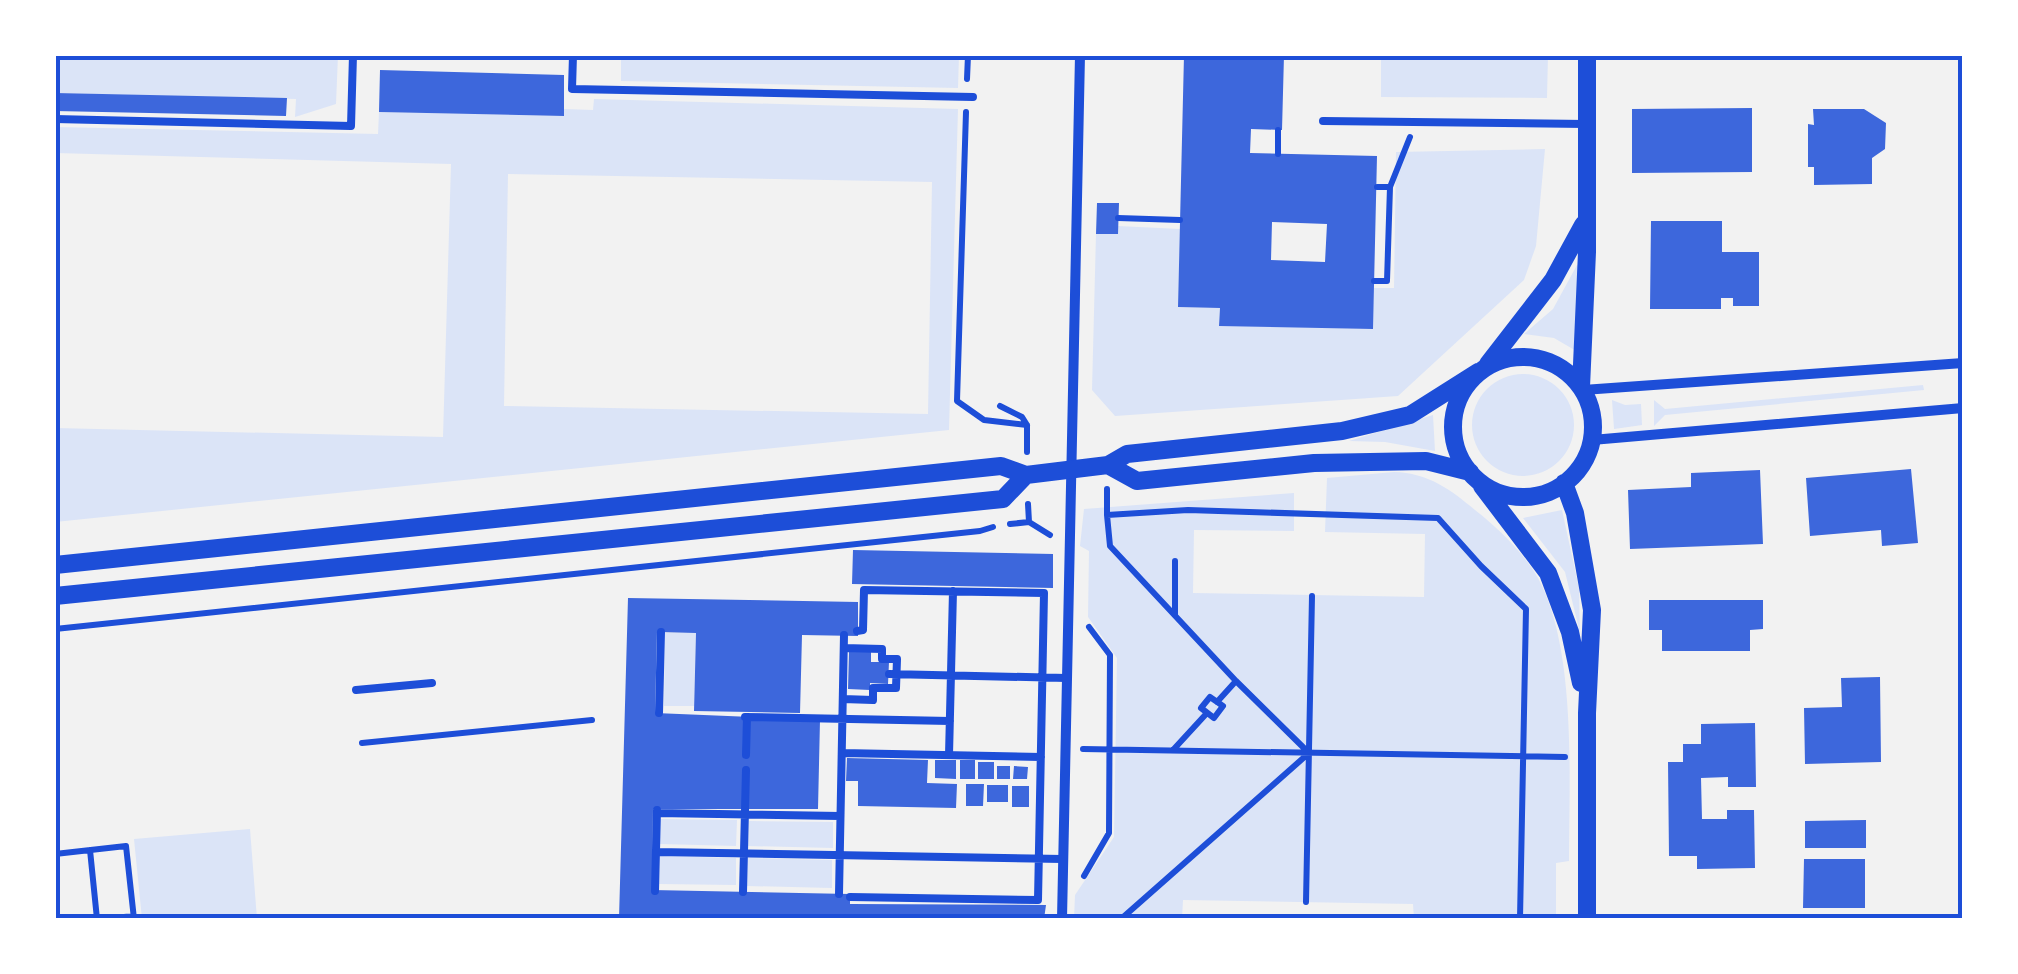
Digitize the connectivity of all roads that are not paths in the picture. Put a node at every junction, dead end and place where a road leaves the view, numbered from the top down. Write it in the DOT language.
graph roads {
  1 [pos="353,55"];
  2 [pos="574,55"];
  3 [pos="1080,55"];
  4 [pos="1587,55"];
  5 [pos="973,97"];
  6 [pos="55,119"];
  7 [pos="1323,121"];
  8 [pos="1586,124"];
  9 [pos="1585,220"];
  10 [pos="1963,363"];
  11 [pos="1482,369"];
  12 [pos="1582,389"];
  13 [pos="1963,408"];
  14 [pos="1592,440"];
  15 [pos="1108,466"];
  16 [pos="1070,469"];
  17 [pos="1026,474"];
  18 [pos="1474,477"];
  19 [pos="1564,483"];
  20 [pos="55,565"];
  21 [pos="953,592"];
  22 [pos="55,596"];
  23 [pos="857,630"];
  24 [pos="660,632"];
  25 [pos="844,636"];
  26 [pos="844,648"];
  27 [pos="893,674"];
  28 [pos="951,675"];
  29 [pos="1042,677"];
  30 [pos="1066,678"];
  31 [pos="432,682"];
  32 [pos="356,690"];
  33 [pos="843,699"];
  34 [pos="659,713"];
  35 [pos="1586,713"];
  36 [pos="842,719"];
  37 [pos="950,721"];
  38 [pos="842,754"];
  39 [pos="746,755"];
  40 [pos="949,755"];
  41 [pos="1040,757"];
  42 [pos="746,770"];
  43 [pos="745,814"];
  44 [pos="840,816"];
  45 [pos="656,852"];
  46 [pos="744,853"];
  47 [pos="840,855"];
  48 [pos="1038,859"];
  49 [pos="1062,859"];
  50 [pos="656,890"];
  51 [pos="743,892"];
  52 [pos="839,894"];
  53 [pos="850,897"];
  54 [pos="1062,919"];
  55 [pos="1587,919"];
  1 -- 6 [label="lane"];
  2 -- 5 [label="lane"];
  3 -- 16 [label="street"];
  4 -- 8 [label="street"];
  7 -- 8 [label="lane"];
  8 -- 9 [label="street"];
  9 -- 11 [label="street"];
  9 -- 12 [label="street"];
  10 -- 12 [label="street"];
  11 -- 12 [label="street"];
  11 -- 15 [label="street"];
  11 -- 18 [label="street"];
  12 -- 14 [label="street"];
  13 -- 14 [label="street"];
  14 -- 19 [label="street"];
  15 -- 16 [label="street"];
  15 -- 18 [label="street"];
  16 -- 17 [label="street"];
  16 -- 30 [label="street"];
  17 -- 20 [label="street"];
  17 -- 22 [label="street"];
  18 -- 19 [label="street"];
  18 -- 35 [label="street"];
  19 -- 35 [label="street"];
  21 -- 23 [label="lane"];
  21 -- 28 [label="lane"];
  21 -- 29 [label="lane"];
  24 -- 34 [label="lane"];
  25 -- 26 [label="lane"];
  26 -- 27 [label="lane"];
  26 -- 33 [label="lane"];
  27 -- 28 [label="lane"];
  27 -- 33 [label="lane"];
  28 -- 29 [label="lane"];
  28 -- 37 [label="lane"];
  29 -- 30 [label="lane"];
  29 -- 41 [label="lane"];
  30 -- 49 [label="street"];
  31 -- 32 [label="lane"];
  33 -- 36 [label="lane"];
  35 -- 55 [label="street"];
  36 -- 37 [label="lane"];
  36 -- 38 [label="lane"];
  36 -- 39 [label="lane"];
  37 -- 40 [label="lane"];
  38 -- 40 [label="lane"];
  38 -- 44 [label="lane"];
  40 -- 41 [label="lane"];
  41 -- 48 [label="lane"];
  42 -- 43 [label="lane"];
  43 -- 44 [label="lane"];
  43 -- 45 [label="lane"];
  43 -- 46 [label="lane"];
  44 -- 47 [label="lane"];
  45 -- 46 [label="lane"];
  45 -- 50 [label="lane"];
  46 -- 47 [label="lane"];
  46 -- 51 [label="lane"];
  47 -- 48 [label="lane"];
  47 -- 52 [label="lane"];
  48 -- 49 [label="lane"];
  48 -- 53 [label="lane"];
  49 -- 54 [label="street"];
}
